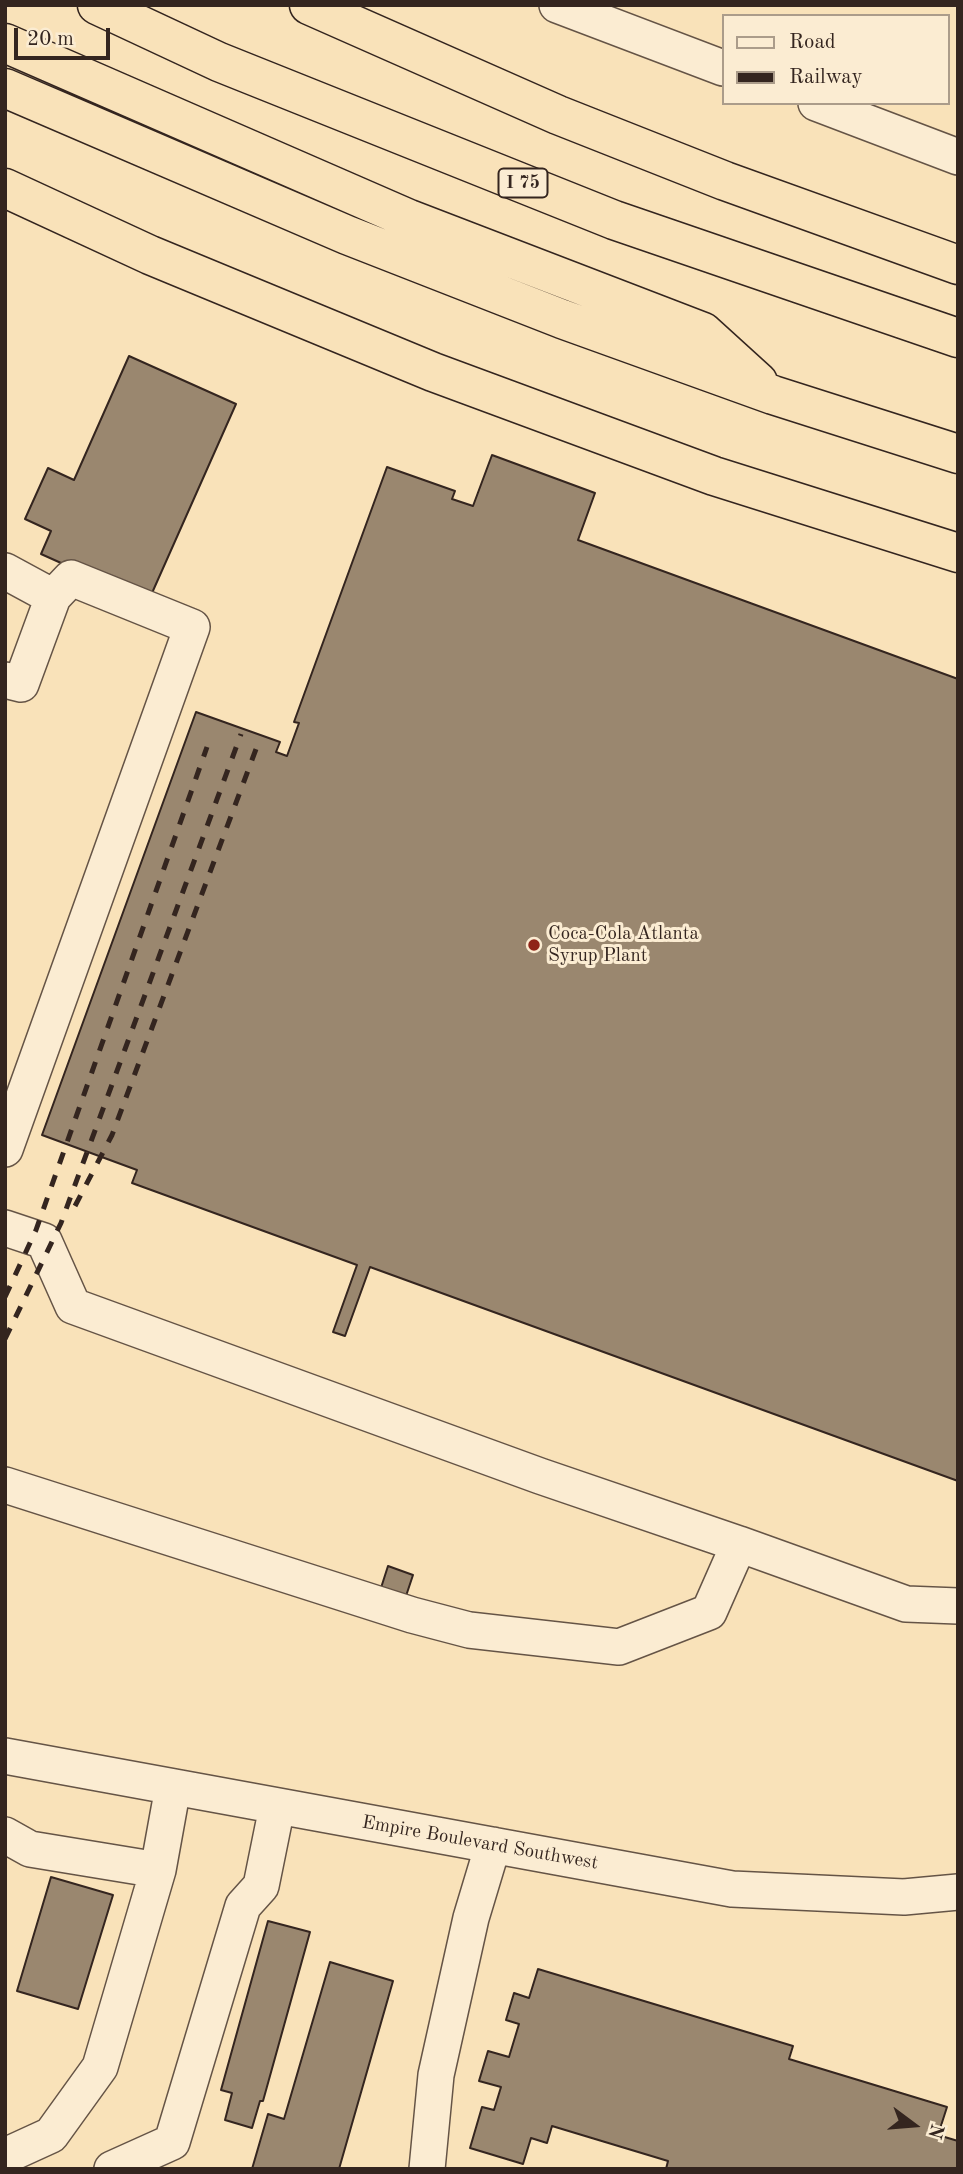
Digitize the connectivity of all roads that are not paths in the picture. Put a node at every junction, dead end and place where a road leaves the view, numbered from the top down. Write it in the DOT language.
graph roads {
  1 [pos="97,5"];
  2 [pos="309,5"];
  3 [pos="557,5"];
  4 [pos="5,43"];
  5 [pos="722,68"];
  6 [pos="5,88"];
  7 [pos="821,105"];
  8 [pos="958,157"];
  9 [pos="5,188"];
  10 [pos="958,265"];
  11 [pos="958,338"];
  12 [pos="773,395"];
  13 [pos="958,454"];
  14 [pos="958,553"];
  15 [pos="5,571"];
  16 [pos="53,597"];
  17 [pos="5,680"];
  18 [pos="5,1149"];
  19 [pos="5,1227"];
  20 [pos="5,1485"];
  21 [pos="739,1544"];
  22 [pos="958,1606"];
  23 [pos="5,1756"];
  24 [pos="173,1787"];
  25 [pos="277,1807"];
  26 [pos="5,1835"];
  27 [pos="493,1845"];
  28 [pos="158,1870"];
  29 [pos="958,1892"];
  30 [pos="5,2156"];
  31 [pos="111,2169"];
  32 [pos="427,2169"];
  1 -- 11 [label="highway, I 75"];
  2 -- 10 [label="highway"];
  3 -- 5 [label="street"];
  4 -- 12 [label="highway"];
  6 -- 12 [label="highway"];
  7 -- 8 [label="street"];
  9 -- 14 [label="highway"];
  12 -- 13 [label="highway"];
  15 -- 16 [label="street"];
  16 -- 17 [label="street"];
  16 -- 18 [label="street"];
  19 -- 21 [label="street"];
  20 -- 21 [label="street"];
  21 -- 22 [label="street"];
  23 -- 24 [label="street, Empire Boulevard Southwest"];
  24 -- 25 [label="street, Empire Boulevard Southwest"];
  24 -- 28 [label="street"];
  25 -- 27 [label="street, Empire Boulevard Southwest"];
  25 -- 31 [label="street"];
  26 -- 28 [label="street"];
  27 -- 29 [label="street, Empire Boulevard Southwest"];
  27 -- 32 [label="street"];
  28 -- 30 [label="street"];
}
